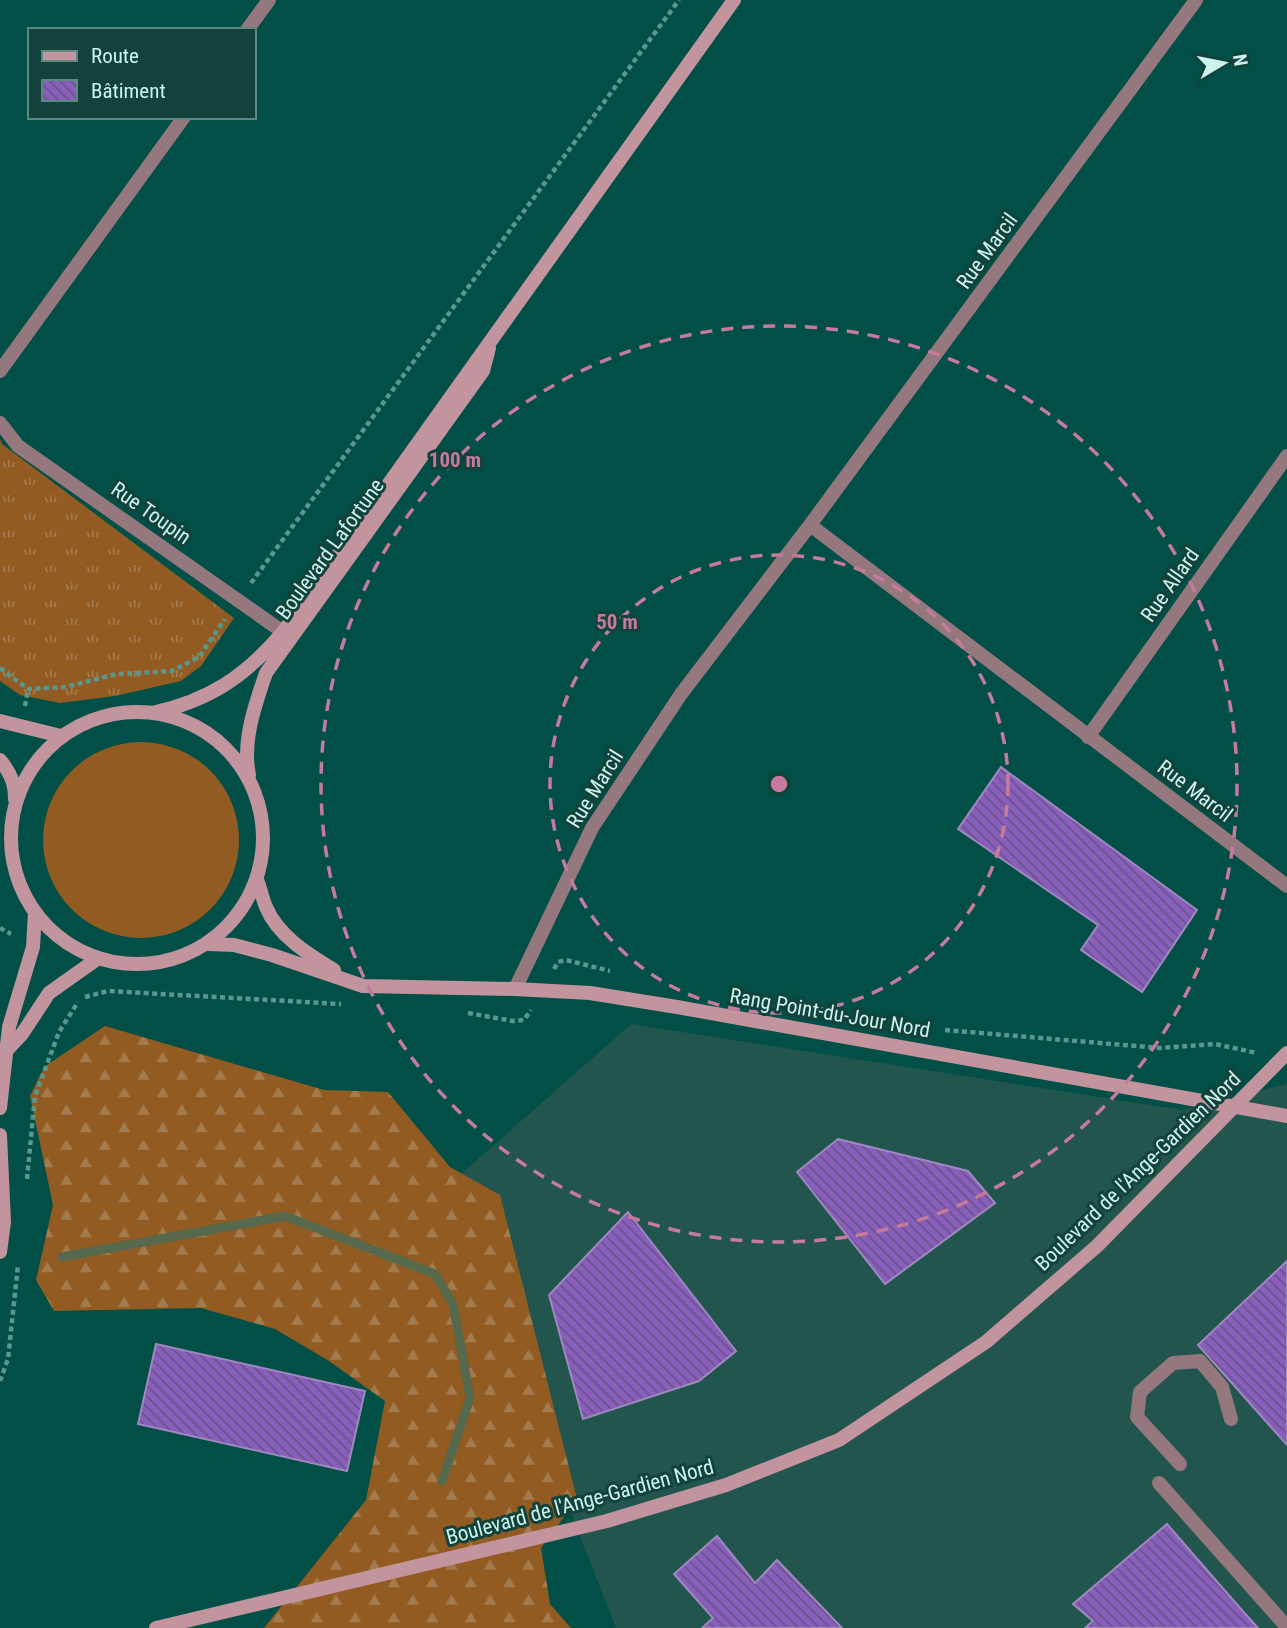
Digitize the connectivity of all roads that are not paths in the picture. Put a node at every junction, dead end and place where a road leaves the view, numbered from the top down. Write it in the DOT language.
graph roads {
  1 [pos="269,0"];
  2 [pos="734,0"];
  3 [pos="1196,0"];
  4 [pos="248,28"];
  5 [pos="183,119"];
  6 [pos="492,340"];
  7 [pos="0,371"];
  8 [pos="0,423"];
  9 [pos="1287,456"];
  10 [pos="810,525"];
  11 [pos="283,632"];
  12 [pos="152,713"];
  13 [pos="0,721"];
  14 [pos="61,736"];
  15 [pos="1088,737"];
  16 [pos="0,760"];
  17 [pos="258,798"];
  18 [pos="15,799"];
  19 [pos="257,880"];
  20 [pos="1287,886"];
  21 [pos="35,912"];
  22 [pos="209,944"];
  23 [pos="97,959"];
  24 [pos="363,986"];
  25 [pos="515,989"];
  26 [pos="7,1050"];
  27 [pos="1287,1054"];
  28 [pos="1235,1107"];
  29 [pos="0,1108"];
  30 [pos="1287,1116"];
  31 [pos="0,1135"];
  32 [pos="0,1252"];
  33 [pos="1230,1419"];
  34 [pos="1180,1464"];
  35 [pos="1160,1483"];
  36 [pos="165,1627"];
  37 [pos="1287,1627"];
  1 -- 4 [label="street"];
  2 -- 6 [label="street, Boulevard Lafortune"];
  3 -- 10 [label="street, Rue Marcil"];
  5 -- 7 [label="street"];
  6 -- 11 [label="street, Boulevard Lafortune"];
  6 -- 17 [label="street, Boulevard Lafortune"];
  8 -- 11 [label="street, Rue Toupin"];
  9 -- 15 [label="street, Rue Allard"];
  10 -- 15 [label="street, Rue Marcil"];
  10 -- 25 [label="street, Rue Marcil"];
  11 -- 12 [label="street, Boulevard Lafortune"];
  12 -- 14 [label="street"];
  12 -- 17 [label="street"];
  13 -- 14 [label="street"];
  14 -- 18 [label="street"];
  15 -- 20 [label="street, Rue Marcil"];
  16 -- 18 [label="street"];
  17 -- 19 [label="street"];
  18 -- 21 [label="street"];
  19 -- 22 [label="street"];
  19 -- 24 [label="street, Rang Point-du-Jour Nord"];
  21 -- 23 [label="street"];
  21 -- 26 [label="street"];
  22 -- 23 [label="street"];
  22 -- 24 [label="street, Rang Point-du-Jour Nord"];
  23 -- 26 [label="street"];
  24 -- 25 [label="street, Rang Point-du-Jour Nord"];
  25 -- 28 [label="street, Rang Point-du-Jour Nord"];
  26 -- 29 [label="street"];
  27 -- 28 [label="street, Boulevard de l'Ange-Gardien Nord"];
  28 -- 30 [label="street, Rang Point-du-Jour Nord"];
  28 -- 36 [label="street, Boulevard de l'Ange-Gardien Nord"];
  31 -- 32 [label="street"];
  33 -- 34 [label="street"];
  35 -- 37 [label="street"];
}
